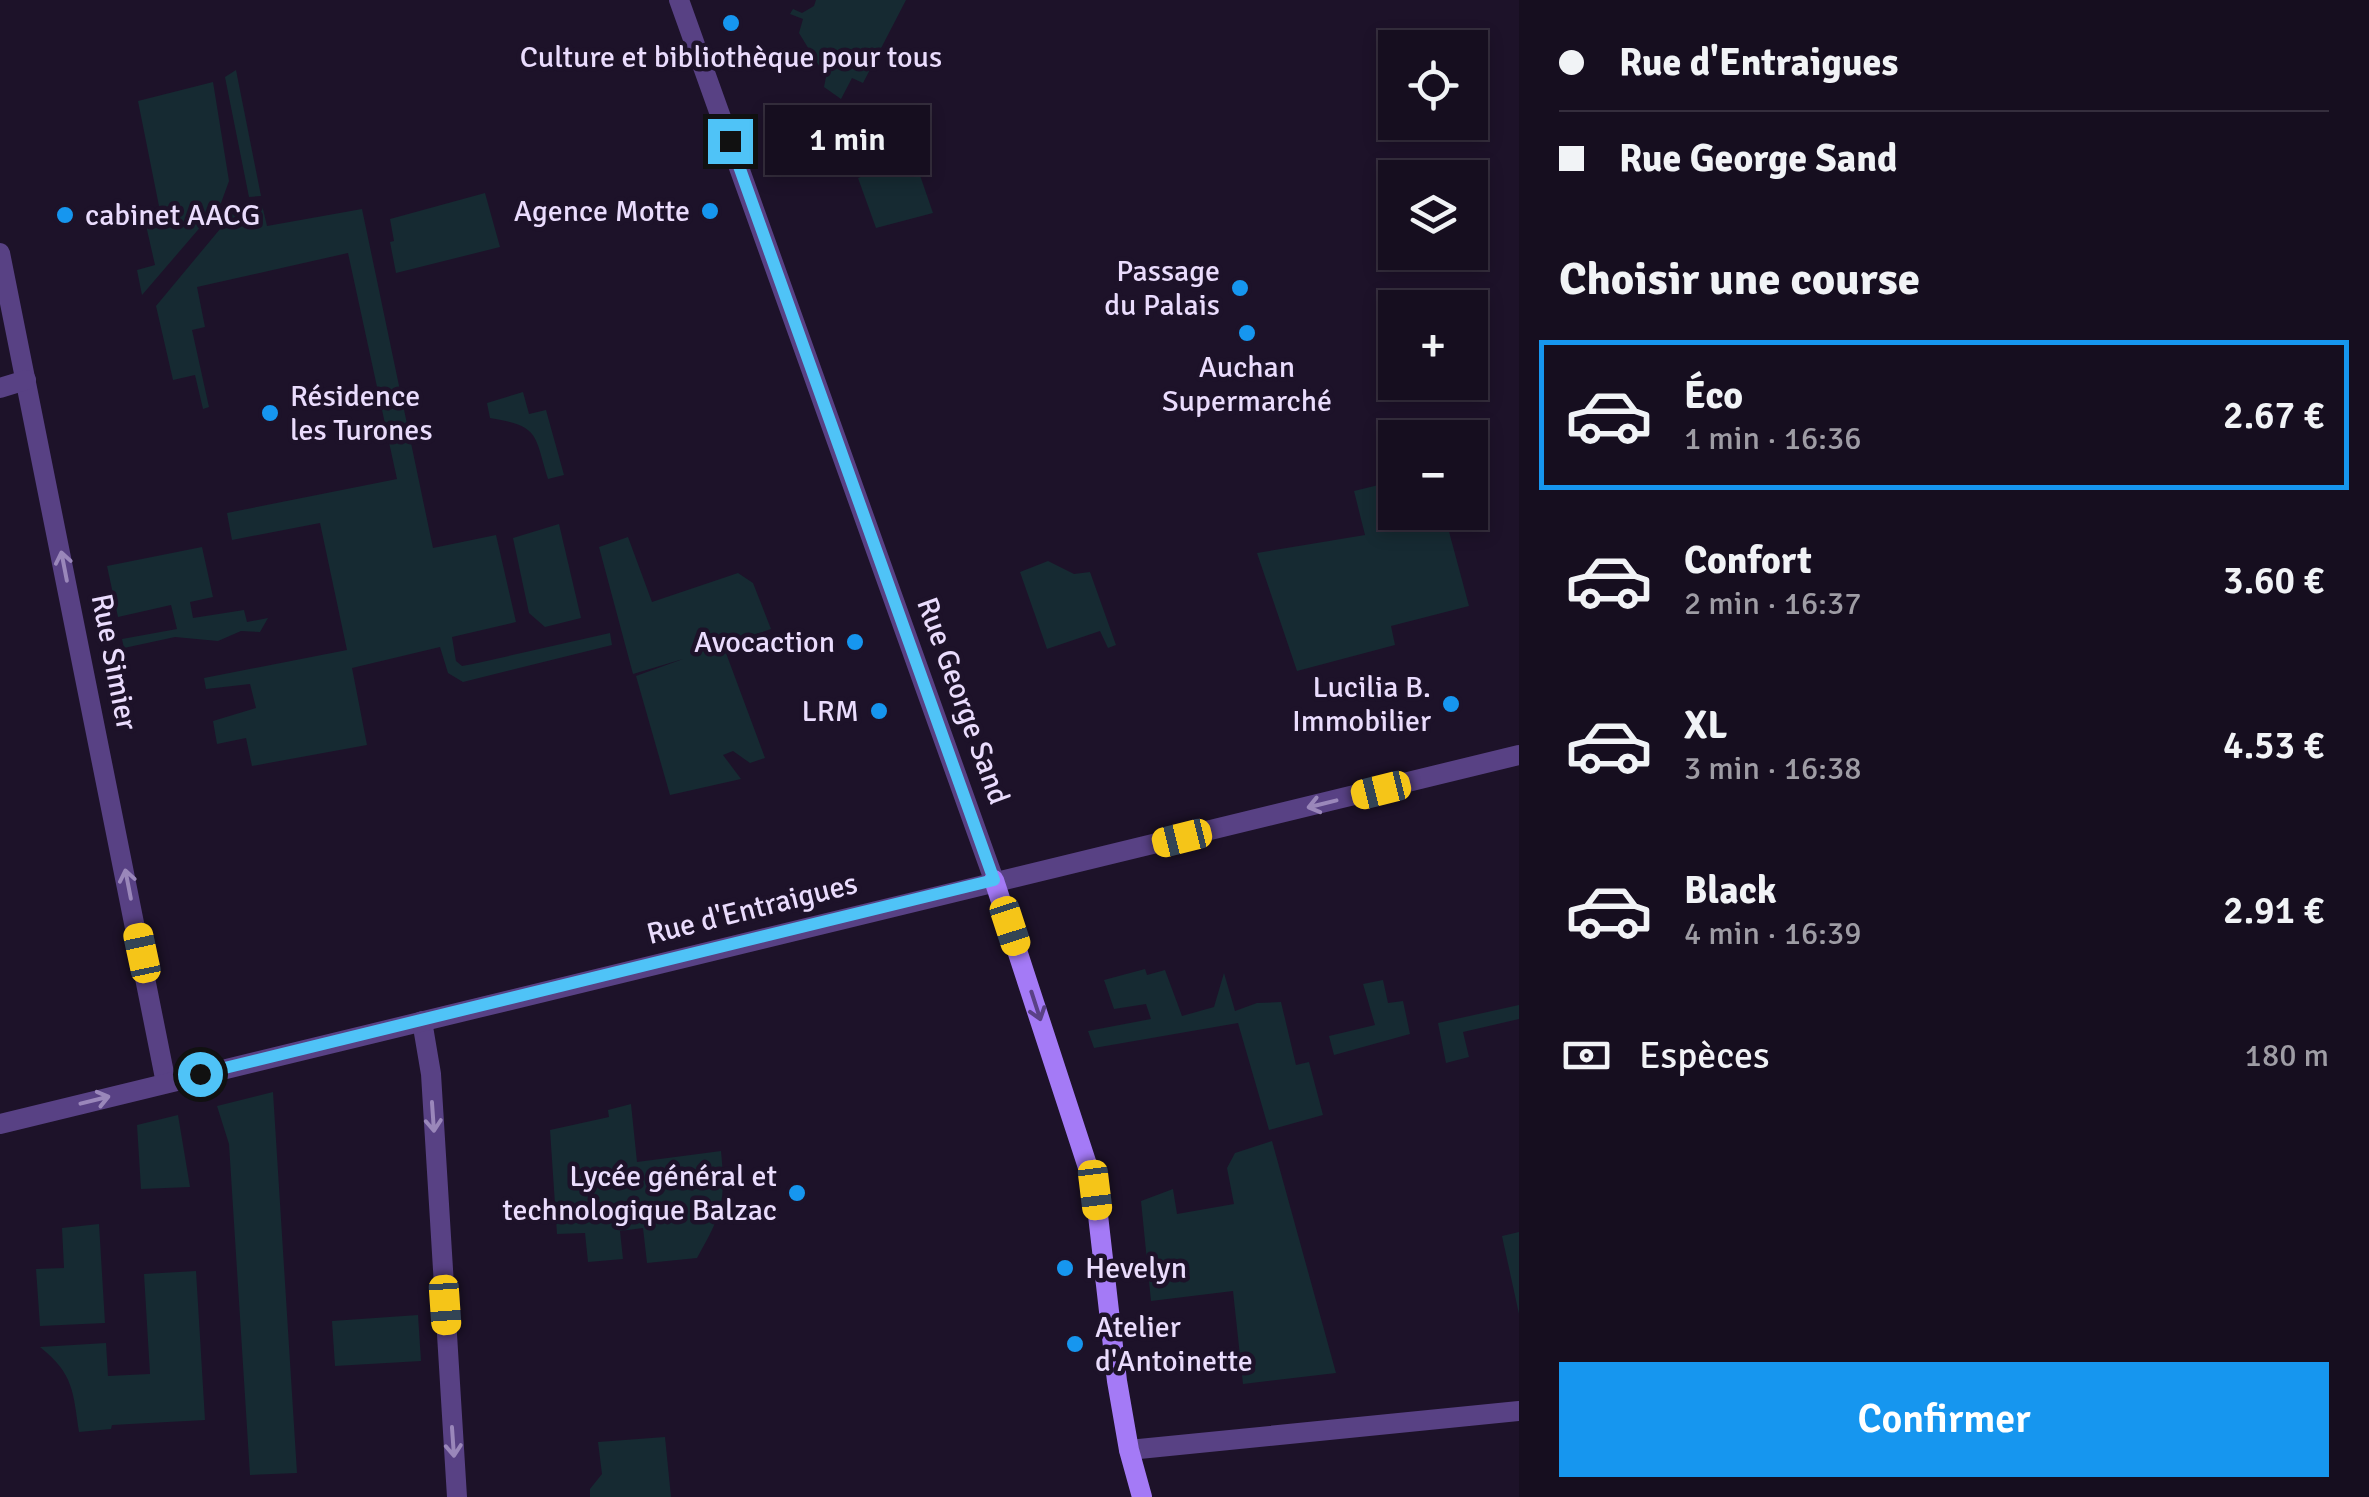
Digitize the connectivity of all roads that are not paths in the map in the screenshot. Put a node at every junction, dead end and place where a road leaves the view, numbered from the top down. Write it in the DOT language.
graph roads {
  1 [pos="679,0"];
  2 [pos="0,253"];
  3 [pos="26,380"];
  4 [pos="0,388"];
  5 [pos="1519,756"];
  6 [pos="994,880"];
  7 [pos="422,1021"];
  8 [pos="166,1083"];
  9 [pos="0,1124"];
  10 [pos="1519,1410"];
  11 [pos="1129,1450"];
  12 [pos="457,1497"];
  13 [pos="1142,1497"];
  1 -- 6 [label="street, Rue George Sand"];
  2 -- 3 [label="street, Rue Simier"];
  3 -- 4 [label="street"];
  8 -- 3 [label="street, Rue Simier, one-way"];
  5 -- 6 [label="street, Rue d'Entraigues, one-way"];
  6 -- 7 [label="street, Rue d'Entraigues"];
  6 -- 11 [label="street, Rue George Sand, one-way"];
  7 -- 8 [label="street, Rue d'Entraigues"];
  7 -- 12 [label="street, one-way"];
  9 -- 8 [label="street, Rue d'Entraigues, one-way"];
  10 -- 11 [label="street"];
  11 -- 13 [label="street, Rue George Sand"];
}
